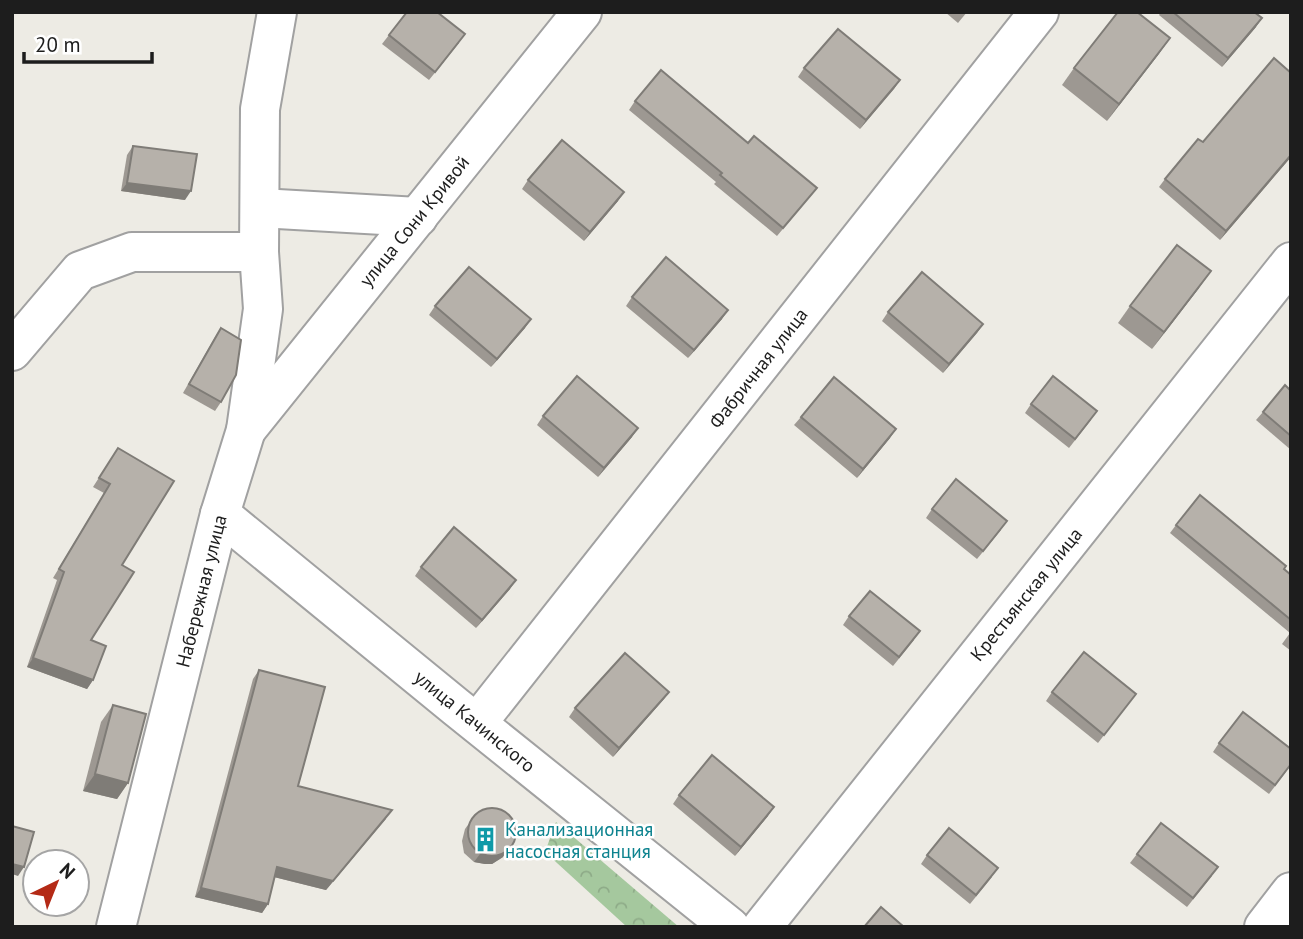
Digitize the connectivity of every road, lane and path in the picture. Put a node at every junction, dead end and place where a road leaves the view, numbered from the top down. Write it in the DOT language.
graph roads {
  1 [pos="276,12"];
  2 [pos="582,12"];
  3 [pos="1039,12"];
  4 [pos="260,208"];
  5 [pos="418,217"];
  6 [pos="259,252"];
  7 [pos="1291,262"];
  8 [pos="12,351"];
  9 [pos="246,430"];
  10 [pos="220,514"];
  11 [pos="477,723"];
  12 [pos="1291,892"];
  13 [pos="116,927"];
  14 [pos="730,927"];
  15 [pos="762,927"];
  16 [pos="1264,927"];
  1 -- 4 [label="street, Набережная улица"];
  2 -- 5 [label="street, улица Сони Кривой"];
  3 -- 11 [label="street, Фабричная улица"];
  4 -- 5 [label="street"];
  4 -- 6 [label="street, Набережная улица"];
  5 -- 9 [label="street, улица Сони Кривой"];
  6 -- 8 [label="street"];
  6 -- 9 [label="street, Набережная улица"];
  7 -- 15 [label="street, Крестьянская улица"];
  9 -- 10 [label="street, Набережная улица"];
  10 -- 11 [label="street, улица Качинского"];
  10 -- 13 [label="street, Набережная улица"];
  11 -- 14 [label="street, улица Качинского"];
  12 -- 16 [label="street"];
}
